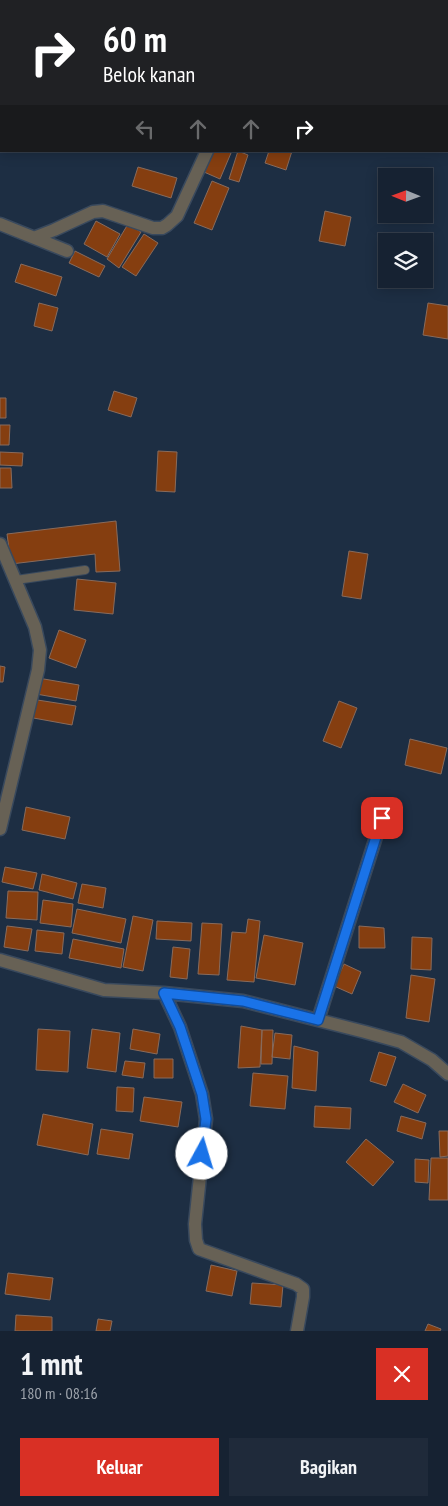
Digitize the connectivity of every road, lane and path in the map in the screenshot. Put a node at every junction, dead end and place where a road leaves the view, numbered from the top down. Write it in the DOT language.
graph roads {
  1 [pos="206,152"];
  2 [pos="0,224"];
  3 [pos="36,237"];
  4 [pos="68,251"];
  5 [pos="0,544"];
  6 [pos="85,570"];
  7 [pos="16,580"];
  8 [pos="382,818"];
  9 [pos="0,829"];
  10 [pos="0,960"];
  11 [pos="164,993"];
  12 [pos="318,1020"];
  13 [pos="448,1074"];
  14 [pos="297,1331"];
  1 -- 3 [label="street"];
  2 -- 3 [label="street"];
  3 -- 4 [label="street"];
  5 -- 7 [label="street"];
  6 -- 7 [label="lane"];
  7 -- 9 [label="street"];
  8 -- 12 [label="street"];
  10 -- 11 [label="street"];
  11 -- 12 [label="street"];
  11 -- 14 [label="street"];
  12 -- 13 [label="street"];
}
